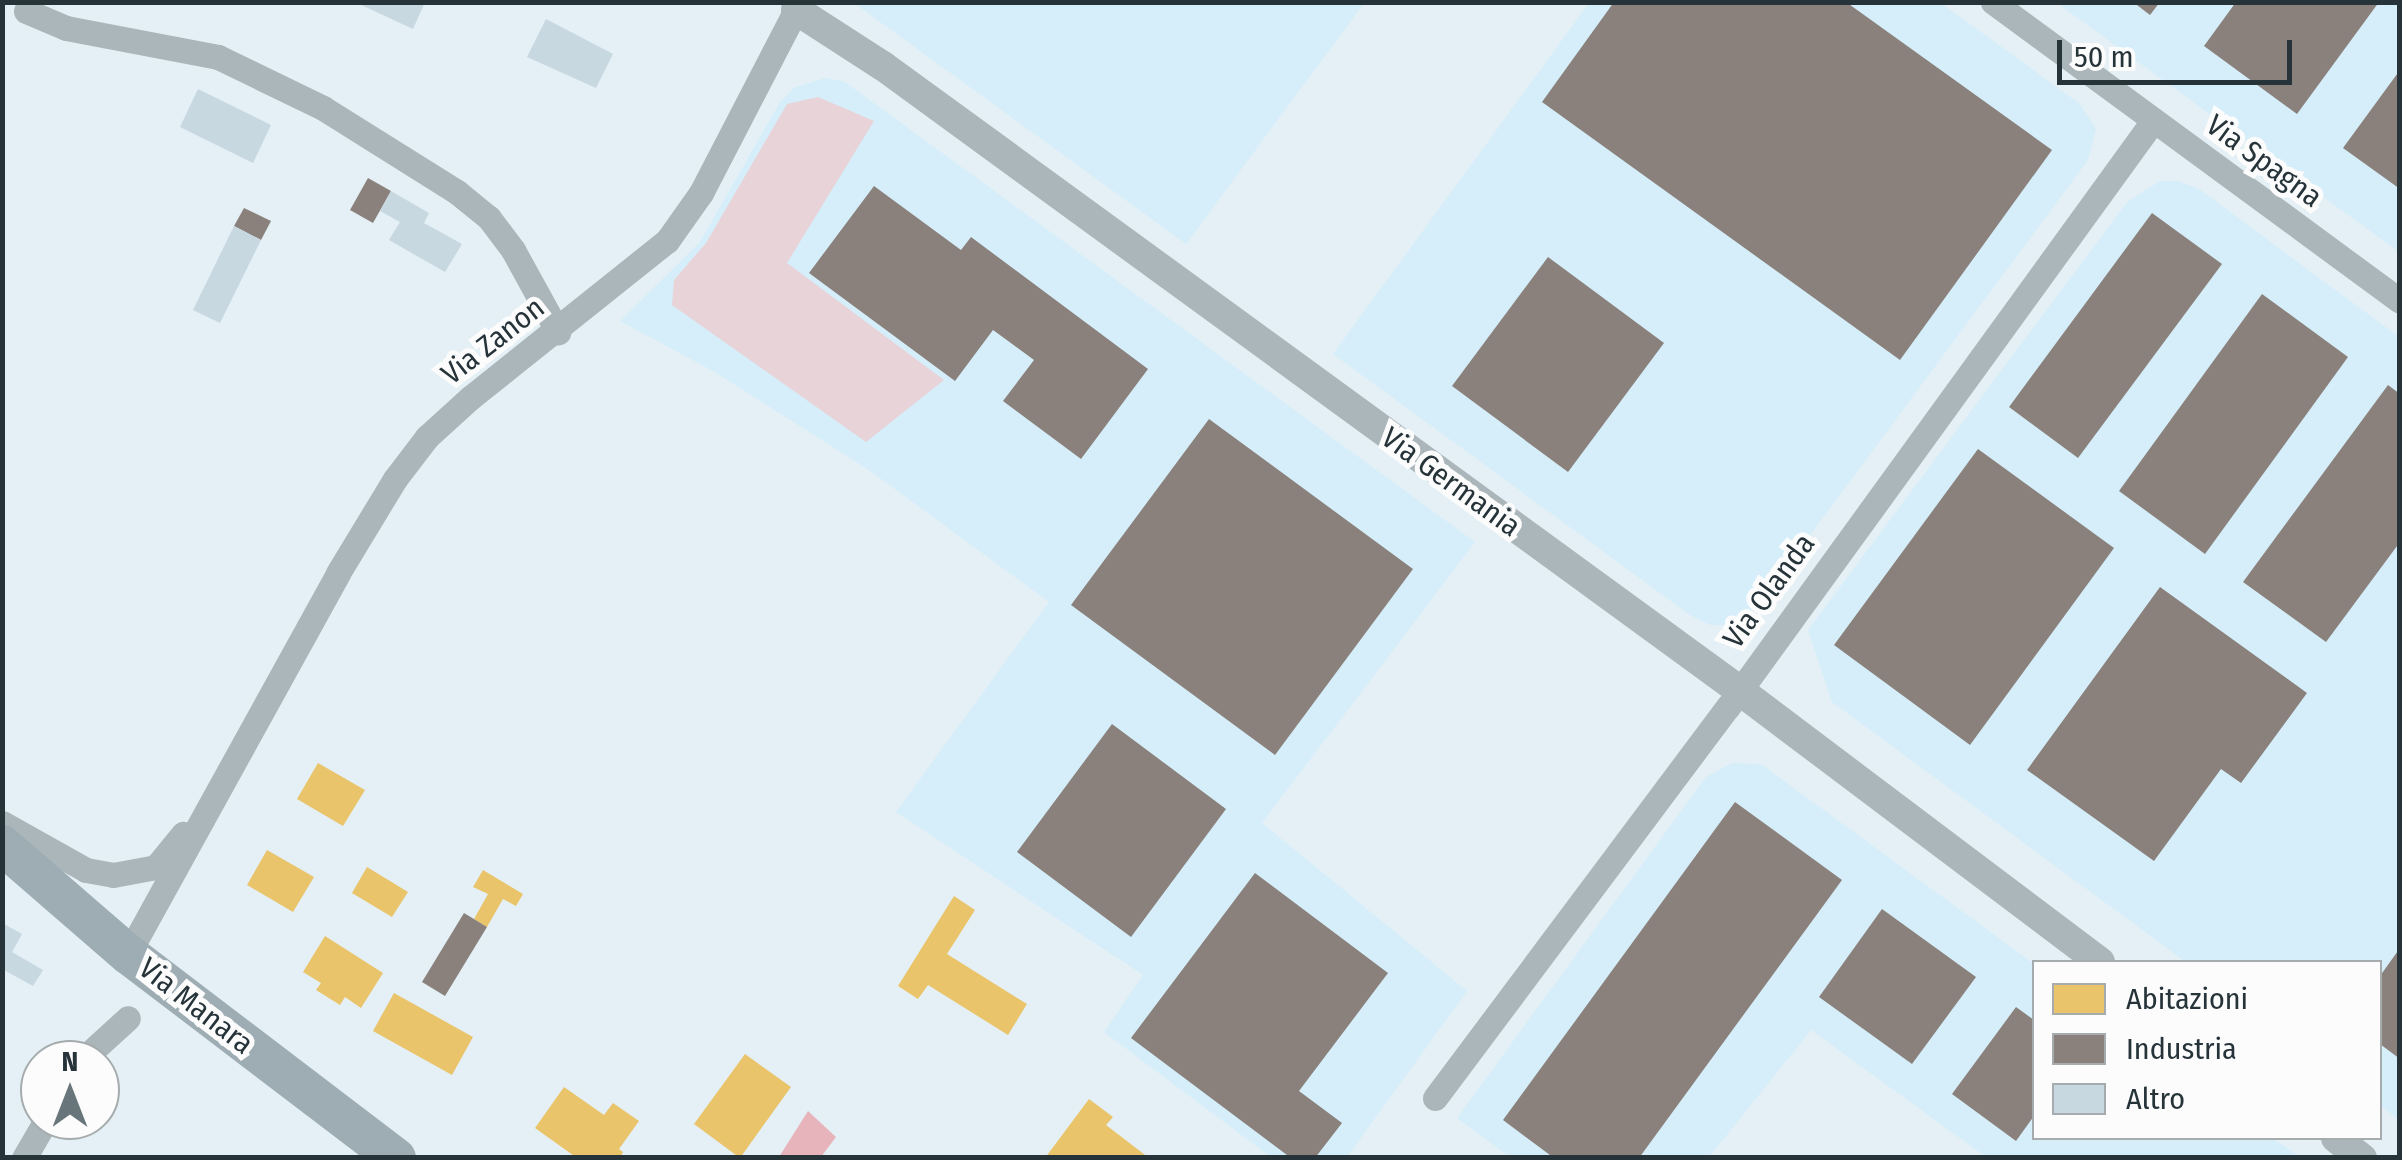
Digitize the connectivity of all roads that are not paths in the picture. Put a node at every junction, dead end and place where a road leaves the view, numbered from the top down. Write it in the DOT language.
graph roads {
  1 [pos="1993,2"];
  2 [pos="798,6"];
  3 [pos="26,12"];
  4 [pos="2153,121"];
  5 [pos="2400,301"];
  6 [pos="558,332"];
  7 [pos="1738,690"];
  8 [pos="244,748"];
  9 [pos="2,823"];
  10 [pos="2,845"];
  11 [pos="128,954"];
  12 [pos="2097,960"];
  13 [pos="128,1018"];
  14 [pos="104,1040"];
  15 [pos="1435,1098"];
  16 [pos="2339,1140"];
  17 [pos="396,1158"];
  18 [pos="2362,1158"];
  1 -- 4 [label="street, Via Spagna"];
  2 -- 6 [label="street, Via Zanon"];
  2 -- 7 [label="street, Via Germania"];
  3 -- 6 [label="street"];
  4 -- 5 [label="street, Via Spagna"];
  4 -- 7 [label="street, Via Olanda"];
  6 -- 8 [label="street, Via Zanon"];
  7 -- 12 [label="street, Via Germania"];
  7 -- 15 [label="street, Via Olanda"];
  8 -- 9 [label="street, Via Zanon"];
  8 -- 11 [label="street, Via Zanon"];
  10 -- 11 [label="main road, Via Manara"];
  11 -- 17 [label="main road, Via Manara"];
  13 -- 14 [label="street, Via Manara"];
  16 -- 18 [label="street"];
}
